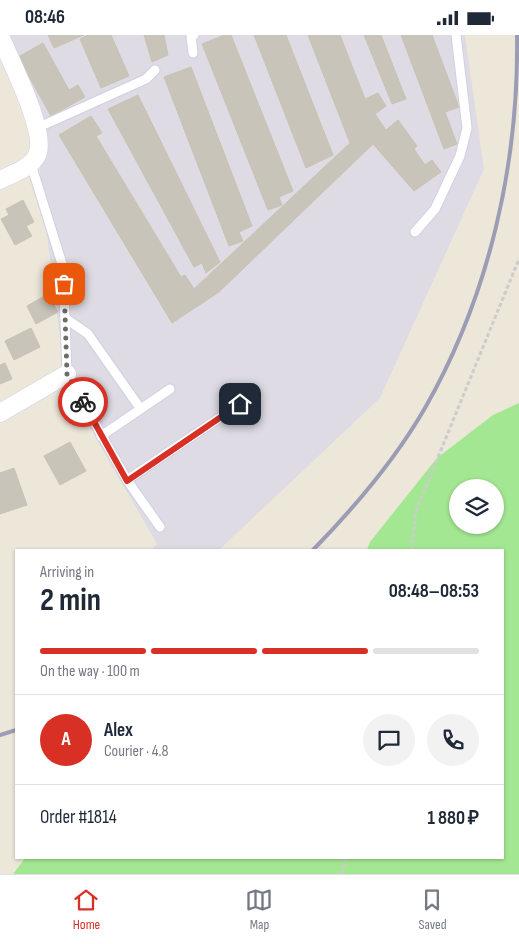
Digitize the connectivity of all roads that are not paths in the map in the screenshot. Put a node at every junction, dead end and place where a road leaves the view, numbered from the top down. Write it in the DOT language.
graph roads {
  1 [pos="194,35"];
  2 [pos="456,35"];
  3 [pos="0,37"];
  4 [pos="193,53"];
  5 [pos="155,70"];
  6 [pos="38,127"];
  7 [pos="35,159"];
  8 [pos="0,180"];
  9 [pos="416,232"];
  10 [pos="65,318"];
  11 [pos="67,374"];
  12 [pos="170,389"];
  13 [pos="240,404"];
  14 [pos="140,408"];
  15 [pos="0,413"];
  16 [pos="101,436"];
  17 [pos="127,481"];
  18 [pos="160,527"];
  1 -- 4 [label="lane"];
  2 -- 9 [label="lane"];
  3 -- 6 [label="street"];
  5 -- 6 [label="lane"];
  6 -- 7 [label="street"];
  7 -- 8 [label="street"];
  7 -- 10 [label="lane"];
  10 -- 11 [label="lane"];
  10 -- 14 [label="lane"];
  11 -- 15 [label="street"];
  11 -- 16 [label="lane"];
  12 -- 14 [label="lane"];
  13 -- 17 [label="lane"];
  14 -- 16 [label="lane"];
  16 -- 17 [label="lane"];
  17 -- 18 [label="lane"];
}
